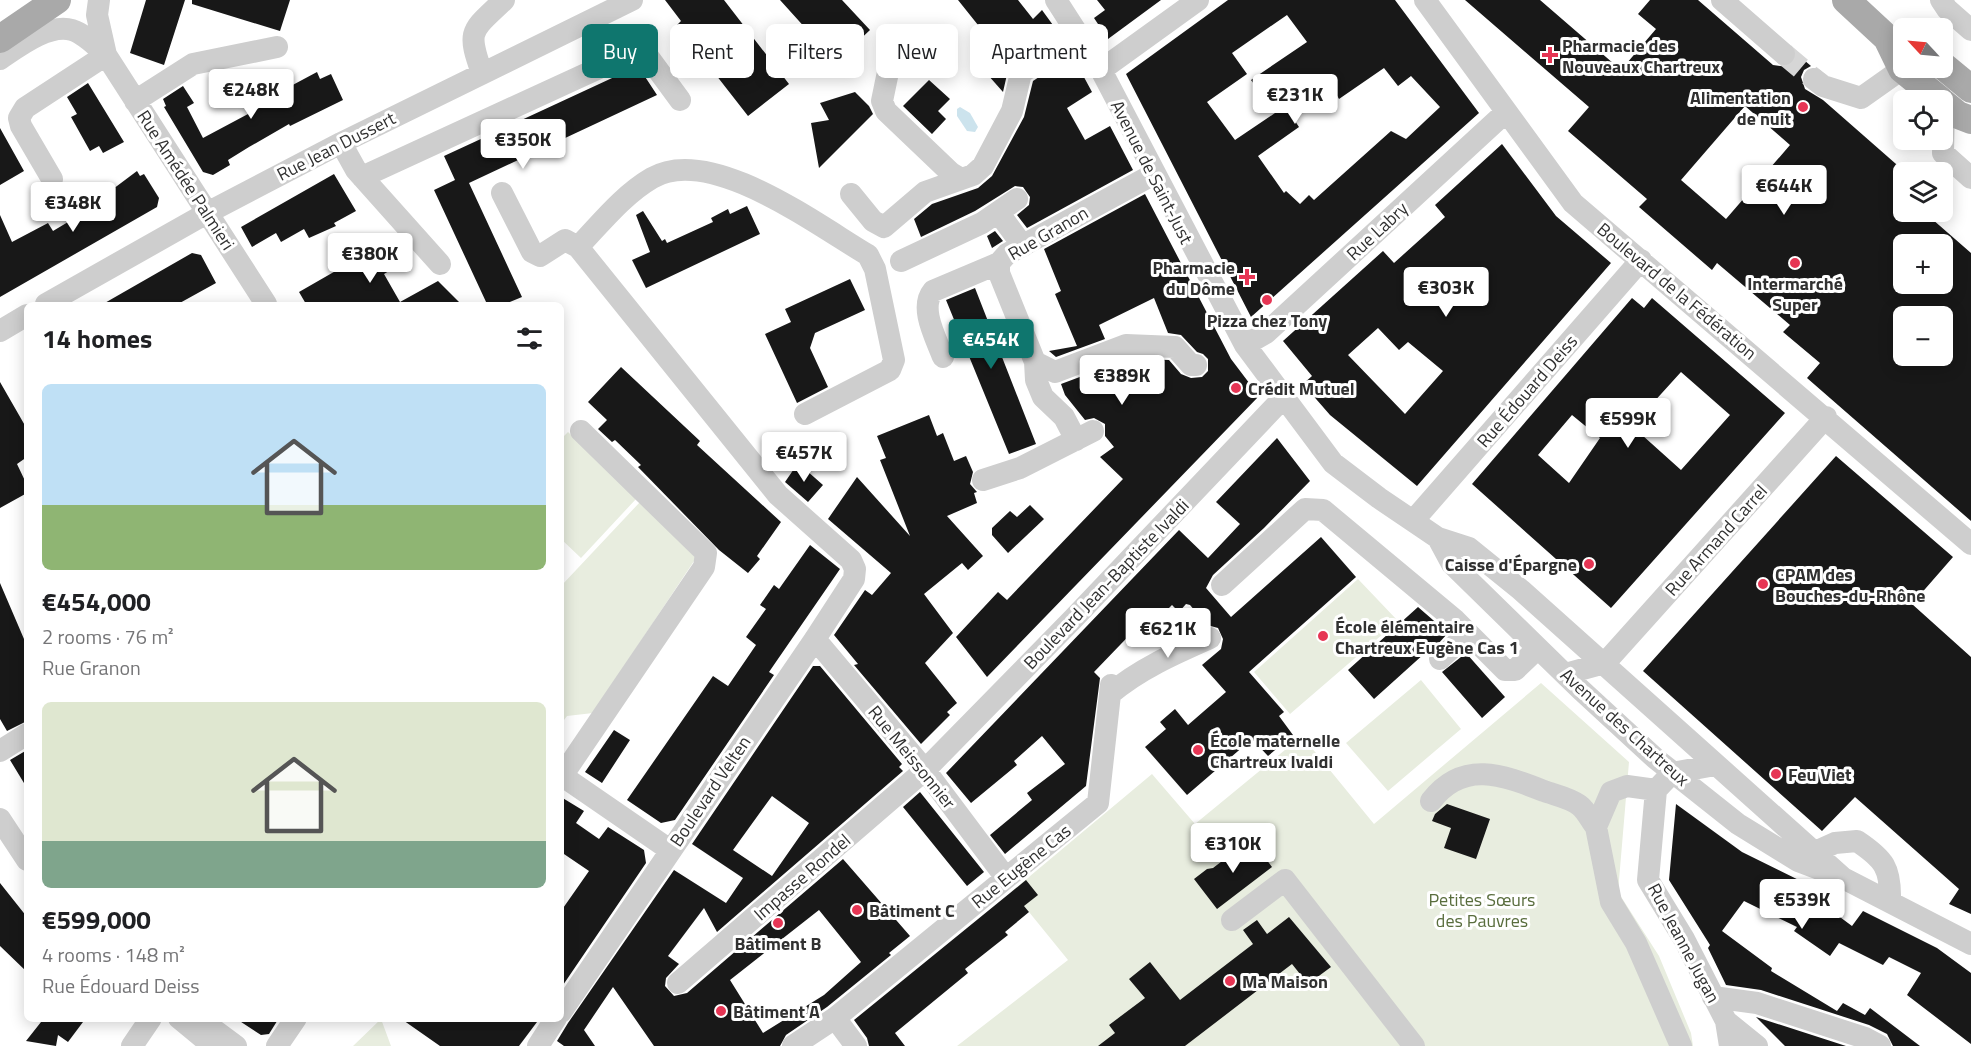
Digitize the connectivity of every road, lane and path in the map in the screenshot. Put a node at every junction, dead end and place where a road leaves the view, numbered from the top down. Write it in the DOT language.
graph roads {
  1 [pos="57,0"];
  2 [pos="99,0"];
  3 [pos="504,0"];
  4 [pos="632,0"];
  5 [pos="1056,0"];
  6 [pos="1198,0"];
  7 [pos="1425,0"];
  8 [pos="1722,0"];
  9 [pos="1846,0"];
  10 [pos="1941,0"];
  11 [pos="597,8"];
  12 [pos="1072,24"];
  13 [pos="1971,30"];
  14 [pos="0,39"];
  15 [pos="1893,45"];
  16 [pos="277,47"];
  17 [pos="1784,54"];
  18 [pos="106,55"];
  19 [pos="1893,56"];
  20 [pos="0,59"];
  21 [pos="1108,65"];
  22 [pos="482,73"];
  23 [pos="1953,75"];
  24 [pos="887,78"];
  25 [pos="1020,78"];
  26 [pos="1105,78"];
  27 [pos="1922,78"];
  28 [pos="1814,79"];
  29 [pos="1971,89"];
  30 [pos="1932,90"];
  31 [pos="680,100"];
  32 [pos="135,101"];
  33 [pos="1953,109"];
  34 [pos="1506,112"];
  35 [pos="1971,120"];
  36 [pos="341,143"];
  37 [pos="1943,150"];
  38 [pos="1154,174"];
  39 [pos="362,177"];
  40 [pos="1971,178"];
  41 [pos="52,179"];
  42 [pos="954,181"];
  43 [pos="502,193"];
  44 [pos="851,194"];
  45 [pos="207,213"];
  46 [pos="578,246"];
  47 [pos="1023,246"];
  48 [pos="1641,260"];
  49 [pos="901,261"];
  50 [pos="999,263"];
  51 [pos="440,264"];
  52 [pos="50,302"];
  53 [pos="265,302"];
  54 [pos="24,317"];
  55 [pos="0,331"];
  56 [pos="1245,345"];
  57 [pos="943,357"];
  58 [pos="1035,362"];
  59 [pos="1196,365"];
  60 [pos="1285,396"];
  61 [pos="805,414"];
  62 [pos="1826,417"];
  63 [pos="581,431"];
  64 [pos="983,480"];
  65 [pos="1413,521"];
  66 [pos="1438,538"];
  67 [pos="1971,544"];
  68 [pos="1222,585"];
  69 [pos="1468,633"];
  70 [pos="1210,638"];
  71 [pos="815,639"];
  72 [pos="1538,648"];
  73 [pos="1440,659"];
  74 [pos="1605,663"];
  75 [pos="1565,674"];
  76 [pos="24,737"];
  77 [pos="0,751"];
  78 [pos="1715,765"];
  79 [pos="925,770"];
  80 [pos="564,771"];
  81 [pos="1672,773"];
  82 [pos="564,777"];
  83 [pos="1656,790"];
  84 [pos="1431,801"];
  85 [pos="0,819"];
  86 [pos="1596,828"];
  87 [pos="670,850"];
  88 [pos="1815,852"];
  89 [pos="24,855"];
  90 [pos="1006,878"];
  91 [pos="1843,878"];
  92 [pos="1890,901"];
  93 [pos="1232,920"];
  94 [pos="1971,944"];
  95 [pos="678,983"];
  96 [pos="1713,997"];
  97 [pos="564,1007"];
  98 [pos="835,1018"];
  99 [pos="1726,1021"];
  100 [pos="148,1022"];
  101 [pos="184,1022"];
  102 [pos="203,1022"];
  103 [pos="293,1022"];
  104 [pos="553,1022"];
  105 [pos="132,1046"];
  106 [pos="212,1046"];
  107 [pos="236,1046"];
  108 [pos="278,1046"];
  109 [pos="538,1046"];
  110 [pos="793,1046"];
  111 [pos="856,1046"];
  112 [pos="1414,1046"];
  113 [pos="1681,1046"];
  114 [pos="1730,1046"];
  115 [pos="1757,1046"];
  116 [pos="1880,1046"];
  1 -- 14 [label="main road"];
  2 -- 18 [label="street, Rue Amédée Palmieri"];
  3 -- 22 [label="street"];
  4 -- 11 [label="street, Rue Jean Dussert"];
  5 -- 12 [label="street, Avenue de Saint-Just"];
  6 -- 21 [label="street"];
  7 -- 34 [label="street, Boulevard de la Fédération"];
  8 -- 17 [label="street"];
  9 -- 15 [label="main road"];
  10 -- 13 [label="street"];
  11 -- 22 [label="street, Rue Jean Dussert"];
  16 -- 32 [label="street"];
  18 -- 20 [label="street, Rue Amédée Palmieri"];
  18 -- 32 [label="street, Rue Amédée Palmieri"];
  18 -- 41 [label="street"];
  19 -- 28 [label="street"];
  22 -- 36 [label="street, Rue Jean Dussert"];
  23 -- 29 [label="main road"];
  24 -- 42 [label="street"];
  25 -- 42 [label="street"];
  26 -- 38 [label="street, Avenue de Saint-Just"];
  27 -- 30 [label="main road"];
  31 -- 39 [label="street"];
  32 -- 45 [label="street, Rue Amédée Palmieri"];
  33 -- 35 [label="main road"];
  34 -- 48 [label="street, Boulevard de la Fédération"];
  34 -- 56 [label="street, Rue Labry"];
  36 -- 39 [label="street"];
  36 -- 45 [label="street, Rue Jean Dussert"];
  37 -- 40 [label="street"];
  38 -- 47 [label="street, Rue Granon"];
  38 -- 56 [label="street, Avenue de Saint-Just"];
  39 -- 51 [label="street"];
  42 -- 44 [label="street"];
  43 -- 46 [label="street"];
  45 -- 52 [label="street, Rue Jean Dussert"];
  45 -- 53 [label="street, Rue Amédée Palmieri"];
  46 -- 61 [label="street"];
  46 -- 71 [label="street, Boulevard Velten"];
  47 -- 49 [label="street"];
  47 -- 50 [label="street, Rue Granon"];
  48 -- 62 [label="street, Boulevard de la Fédération"];
  48 -- 65 [label="street, Rue Édouard Deiss"];
  50 -- 57 [label="street"];
  50 -- 58 [label="street, Rue Granon"];
  54 -- 55 [label="street"];
  56 -- 60 [label="street, Avenue des Chartreux"];
  58 -- 59 [label="street"];
  58 -- 64 [label="street, Rue Granon"];
  60 -- 65 [label="street, Avenue des Chartreux"];
  60 -- 79 [label="street, Boulevard Jean-Baptiste Ivaldi"];
  62 -- 67 [label="street, Boulevard de la Fédération"];
  62 -- 74 [label="street, Rue Armand Carrel"];
  63 -- 80 [label="street"];
  65 -- 66 [label="street, Avenue des Chartreux"];
  66 -- 72 [label="street, Avenue des Chartreux"];
  66 -- 74 [label="street, Avenue des Chartreux"];
  68 -- 69 [label="street"];
  69 -- 72 [label="street"];
  69 -- 73 [label="street"];
  70 -- 90 [label="street, Rue Eugène Cas"];
  71 -- 79 [label="street, Rue Meissonnier"];
  71 -- 87 [label="street, Boulevard Velten"];
  72 -- 75 [label="street, Avenue des Chartreux"];
  74 -- 75 [label="street"];
  74 -- 78 [label="street, Avenue des Chartreux"];
  75 -- 81 [label="street, Avenue des Chartreux"];
  76 -- 77 [label="street"];
  78 -- 81 [label="street"];
  78 -- 88 [label="street, Avenue des Chartreux"];
  79 -- 90 [label="street, Rue Meissonnier"];
  79 -- 95 [label="street, Impasse Rondel"];
  81 -- 83 [label="street"];
  81 -- 91 [label="street, Avenue des Chartreux"];
  82 -- 87 [label="street"];
  83 -- 86 [label="street"];
  83 -- 96 [label="street, Rue Jeanne Jugan"];
  84 -- 86 [label="street"];
  85 -- 89 [label="street"];
  86 -- 113 [label="street"];
  87 -- 97 [label="street, Boulevard Velten"];
  88 -- 91 [label="street, Avenue des Chartreux"];
  88 -- 92 [label="street"];
  90 -- 98 [label="street, Rue Eugène Cas"];
  91 -- 92 [label="street, Avenue des Chartreux"];
  92 -- 94 [label="street, Avenue des Chartreux"];
  93 -- 112 [label="street"];
  96 -- 99 [label="street, Rue Jeanne Jugan"];
  96 -- 116 [label="street"];
  98 -- 110 [label="street, Rue Eugène Cas"];
  98 -- 111 [label="street"];
  99 -- 114 [label="street, Rue Jeanne Jugan"];
  99 -- 115 [label="street"];
  100 -- 105 [label="street"];
  101 -- 106 [label="street"];
  102 -- 107 [label="street"];
  103 -- 108 [label="street"];
  104 -- 109 [label="street"];
}
